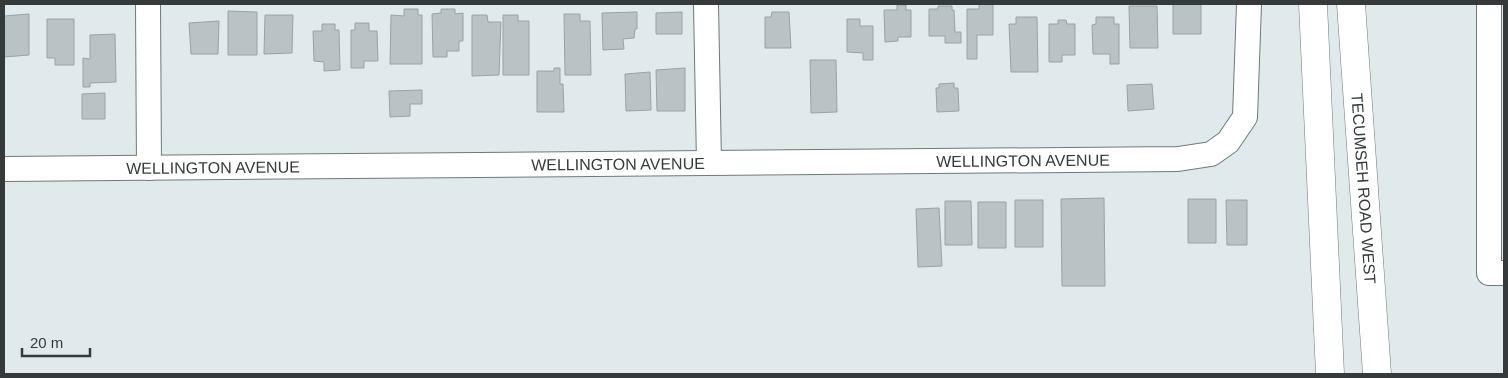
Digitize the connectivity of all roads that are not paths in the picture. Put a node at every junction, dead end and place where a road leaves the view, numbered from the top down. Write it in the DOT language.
graph roads {
  1 [pos="148,4"];
  2 [pos="706,4"];
  3 [pos="1249,4"];
  4 [pos="1313,4"];
  5 [pos="1351,4"];
  6 [pos="1489,4"];
  7 [pos="709,163"];
  8 [pos="149,168"];
  9 [pos="4,169"];
  10 [pos="1504,273"];
  11 [pos="1330,374"];
  12 [pos="1376,374"];
  1 -- 8 [label="street"];
  2 -- 7 [label="street"];
  3 -- 7 [label="street, WELLINGTON AVENUE"];
  4 -- 11 [label="main road"];
  5 -- 12 [label="main road, TECUMSEH ROAD WEST"];
  6 -- 10 [label="street"];
  7 -- 8 [label="street, WELLINGTON AVENUE"];
  8 -- 9 [label="street, WELLINGTON AVENUE"];
}
